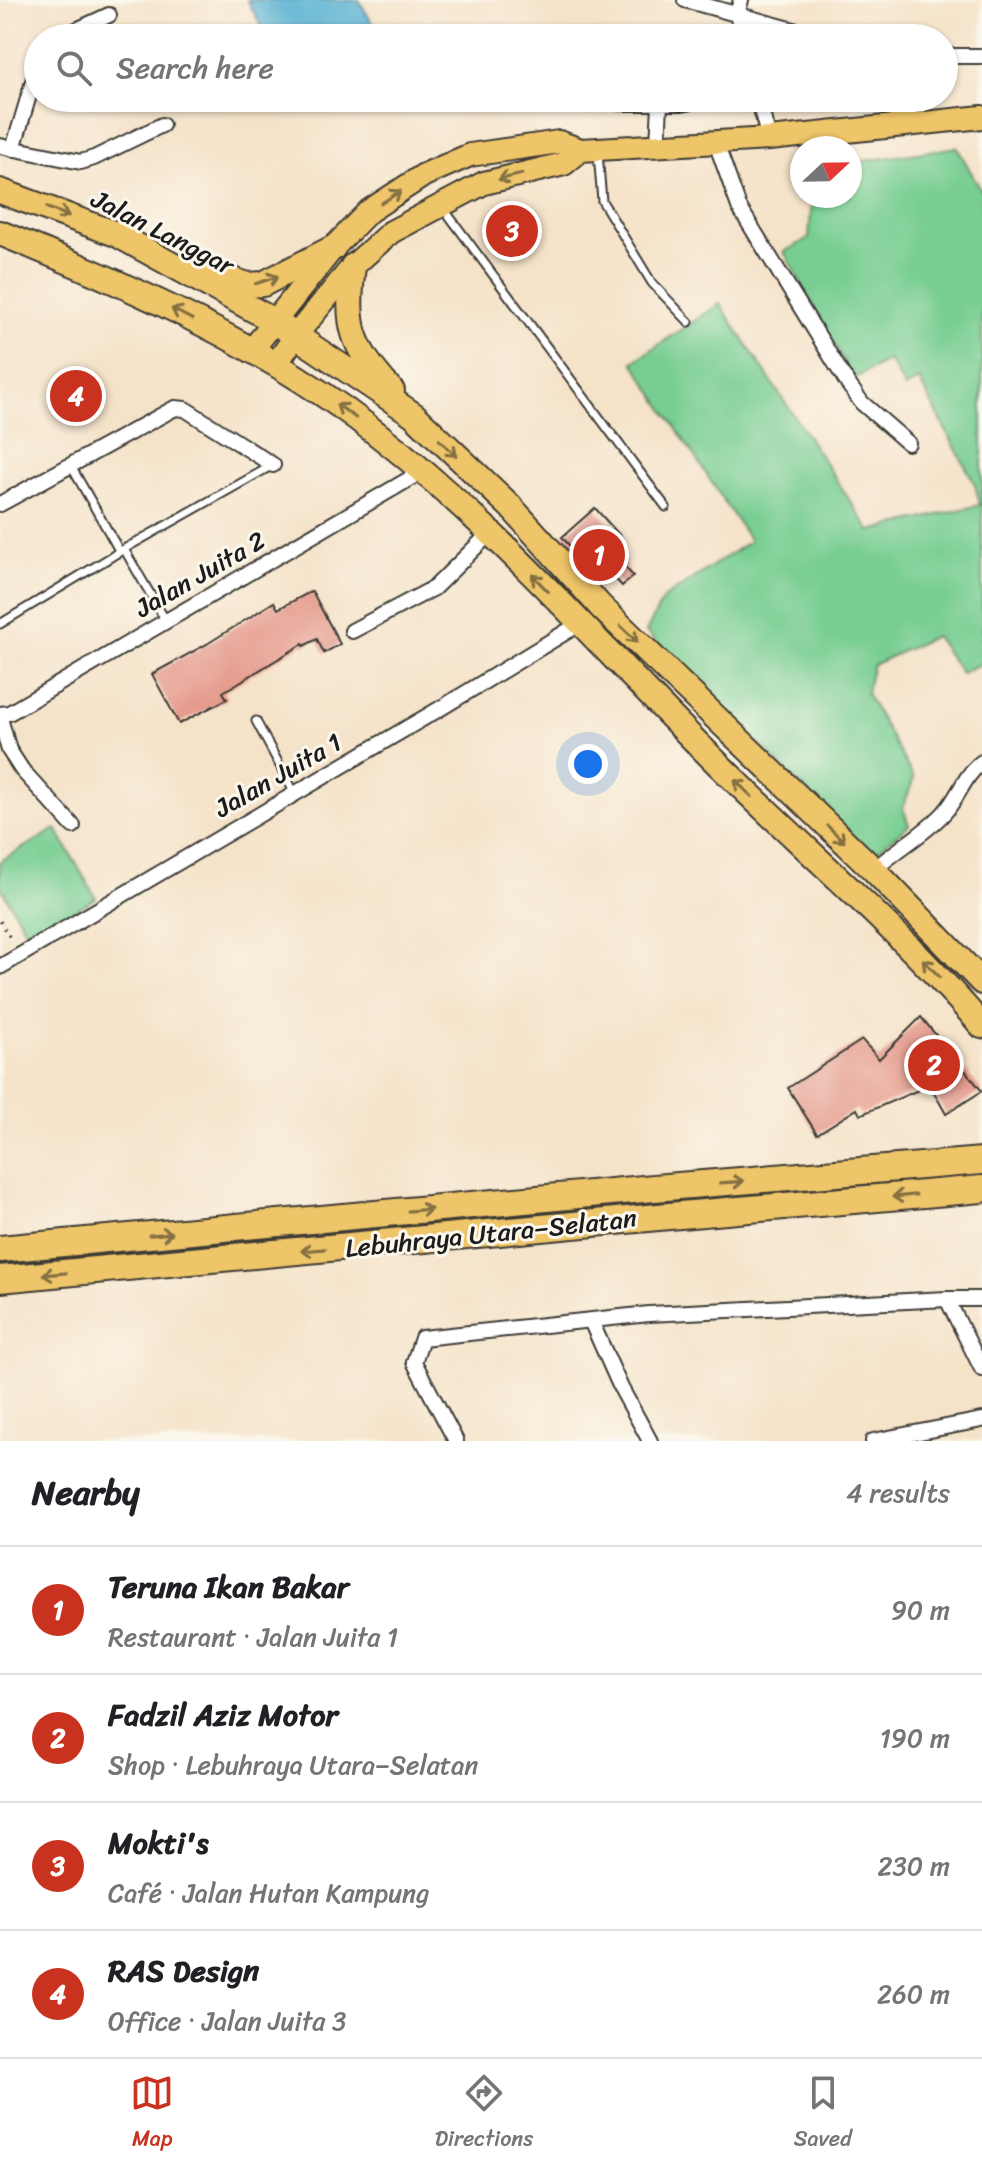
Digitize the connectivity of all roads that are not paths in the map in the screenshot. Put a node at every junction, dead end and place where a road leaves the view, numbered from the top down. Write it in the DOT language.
graph roads {
  1 [pos="685,0"];
  2 [pos="739,7"];
  3 [pos="109,15"];
  4 [pos="89,24"];
  5 [pos="785,24"];
  6 [pos="958,56"];
  7 [pos="982,56"];
  8 [pos="24,101"];
  9 [pos="660,112"];
  10 [pos="762,112"];
  11 [pos="982,117"];
  12 [pos="162,125"];
  13 [pos="769,139"];
  14 [pos="716,143"];
  15 [pos="658,145"];
  16 [pos="6,148"];
  17 [pos="589,149"];
  18 [pos="0,191"];
  19 [pos="441,204"];
  20 [pos="0,233"];
  21 [pos="116,234"];
  22 [pos="333,248"];
  23 [pos="353,266"];
  24 [pos="274,321"];
  25 [pos="689,322"];
  26 [pos="296,335"];
  27 [pos="251,351"];
  28 [pos="276,364"];
  29 [pos="414,415"];
  30 [pos="908,443"];
  31 [pos="70,464"];
  32 [pos="273,465"];
  33 [pos="423,471"];
  34 [pos="0,504"];
  35 [pos="666,507"];
  36 [pos="491,532"];
  37 [pos="122,550"];
  38 [pos="166,621"];
  39 [pos="0,624"];
  40 [pos="579,624"];
  41 [pos="352,631"];
  42 [pos="0,716"];
  43 [pos="256,721"];
  44 [pos="982,762"];
  45 [pos="294,792"];
  46 [pos="73,826"];
  47 [pos="874,870"];
  48 [pos="0,967"];
  49 [pos="982,982"];
  50 [pos="982,1026"];
  51 [pos="982,1161"];
  52 [pos="982,1189"];
  53 [pos="0,1249"];
  54 [pos="0,1279"];
  55 [pos="947,1299"];
  56 [pos="982,1299"];
  57 [pos="591,1321"];
  58 [pos="982,1369"];
  59 [pos="982,1420"];
  60 [pos="456,1441"];
  61 [pos="650,1441"];
  62 [pos="873,1441"];
  1 -- 2 [label="street"];
  2 -- 5 [label="street"];
  3 -- 4 [label="street"];
  6 -- 7 [label="street"];
  8 -- 16 [label="street"];
  9 -- 15 [label="street"];
  10 -- 13 [label="street"];
  11 -- 13 [label="main road"];
  12 -- 16 [label="street"];
  13 -- 14 [label="main road"];
  14 -- 15 [label="main road"];
  14 -- 30 [label="street"];
  15 -- 17 [label="main road"];
  17 -- 19 [label="main road, one-way"];
  22 -- 17 [label="main road, one-way"];
  17 -- 25 [label="lane"];
  18 -- 21 [label="highway, Jalan Langgar, one-way"];
  19 -- 23 [label="main road"];
  19 -- 35 [label="lane"];
  27 -- 20 [label="highway, one-way"];
  21 -- 22 [label="highway, one-way"];
  21 -- 24 [label="highway, Jalan Langgar"];
  22 -- 24 [label="main road"];
  23 -- 26 [label="main road"];
  23 -- 29 [label="highway"];
  24 -- 26 [label="highway, Jalan Langgar"];
  24 -- 27 [label="main road"];
  26 -- 28 [label="main road"];
  26 -- 29 [label="highway, Jalan Langgar"];
  27 -- 28 [label="highway"];
  33 -- 28 [label="highway, one-way"];
  29 -- 47 [label="highway, one-way"];
  31 -- 32 [label="street"];
  31 -- 34 [label="street"];
  31 -- 37 [label="lane"];
  32 -- 37 [label="lane"];
  33 -- 36 [label="highway"];
  33 -- 38 [label="street, Jalan Juita 2"];
  40 -- 36 [label="highway, one-way"];
  36 -- 41 [label="street"];
  37 -- 38 [label="lane"];
  37 -- 39 [label="lane"];
  38 -- 42 [label="street, Jalan Juita 2"];
  40 -- 45 [label="street, Jalan Juita 1"];
  50 -- 40 [label="highway, one-way"];
  42 -- 46 [label="street"];
  43 -- 45 [label="lane"];
  44 -- 47 [label="street"];
  45 -- 48 [label="street, Jalan Juita 1"];
  47 -- 49 [label="highway"];
  53 -- 51 [label="highway, Lebuhraya Utara–Selatan, one-way"];
  52 -- 54 [label="highway, Lebuhraya Utara–Selatan, one-way"];
  55 -- 56 [label="street"];
  55 -- 57 [label="street"];
  55 -- 58 [label="street"];
  57 -- 60 [label="street"];
  57 -- 61 [label="street"];
  59 -- 62 [label="street"];
}
